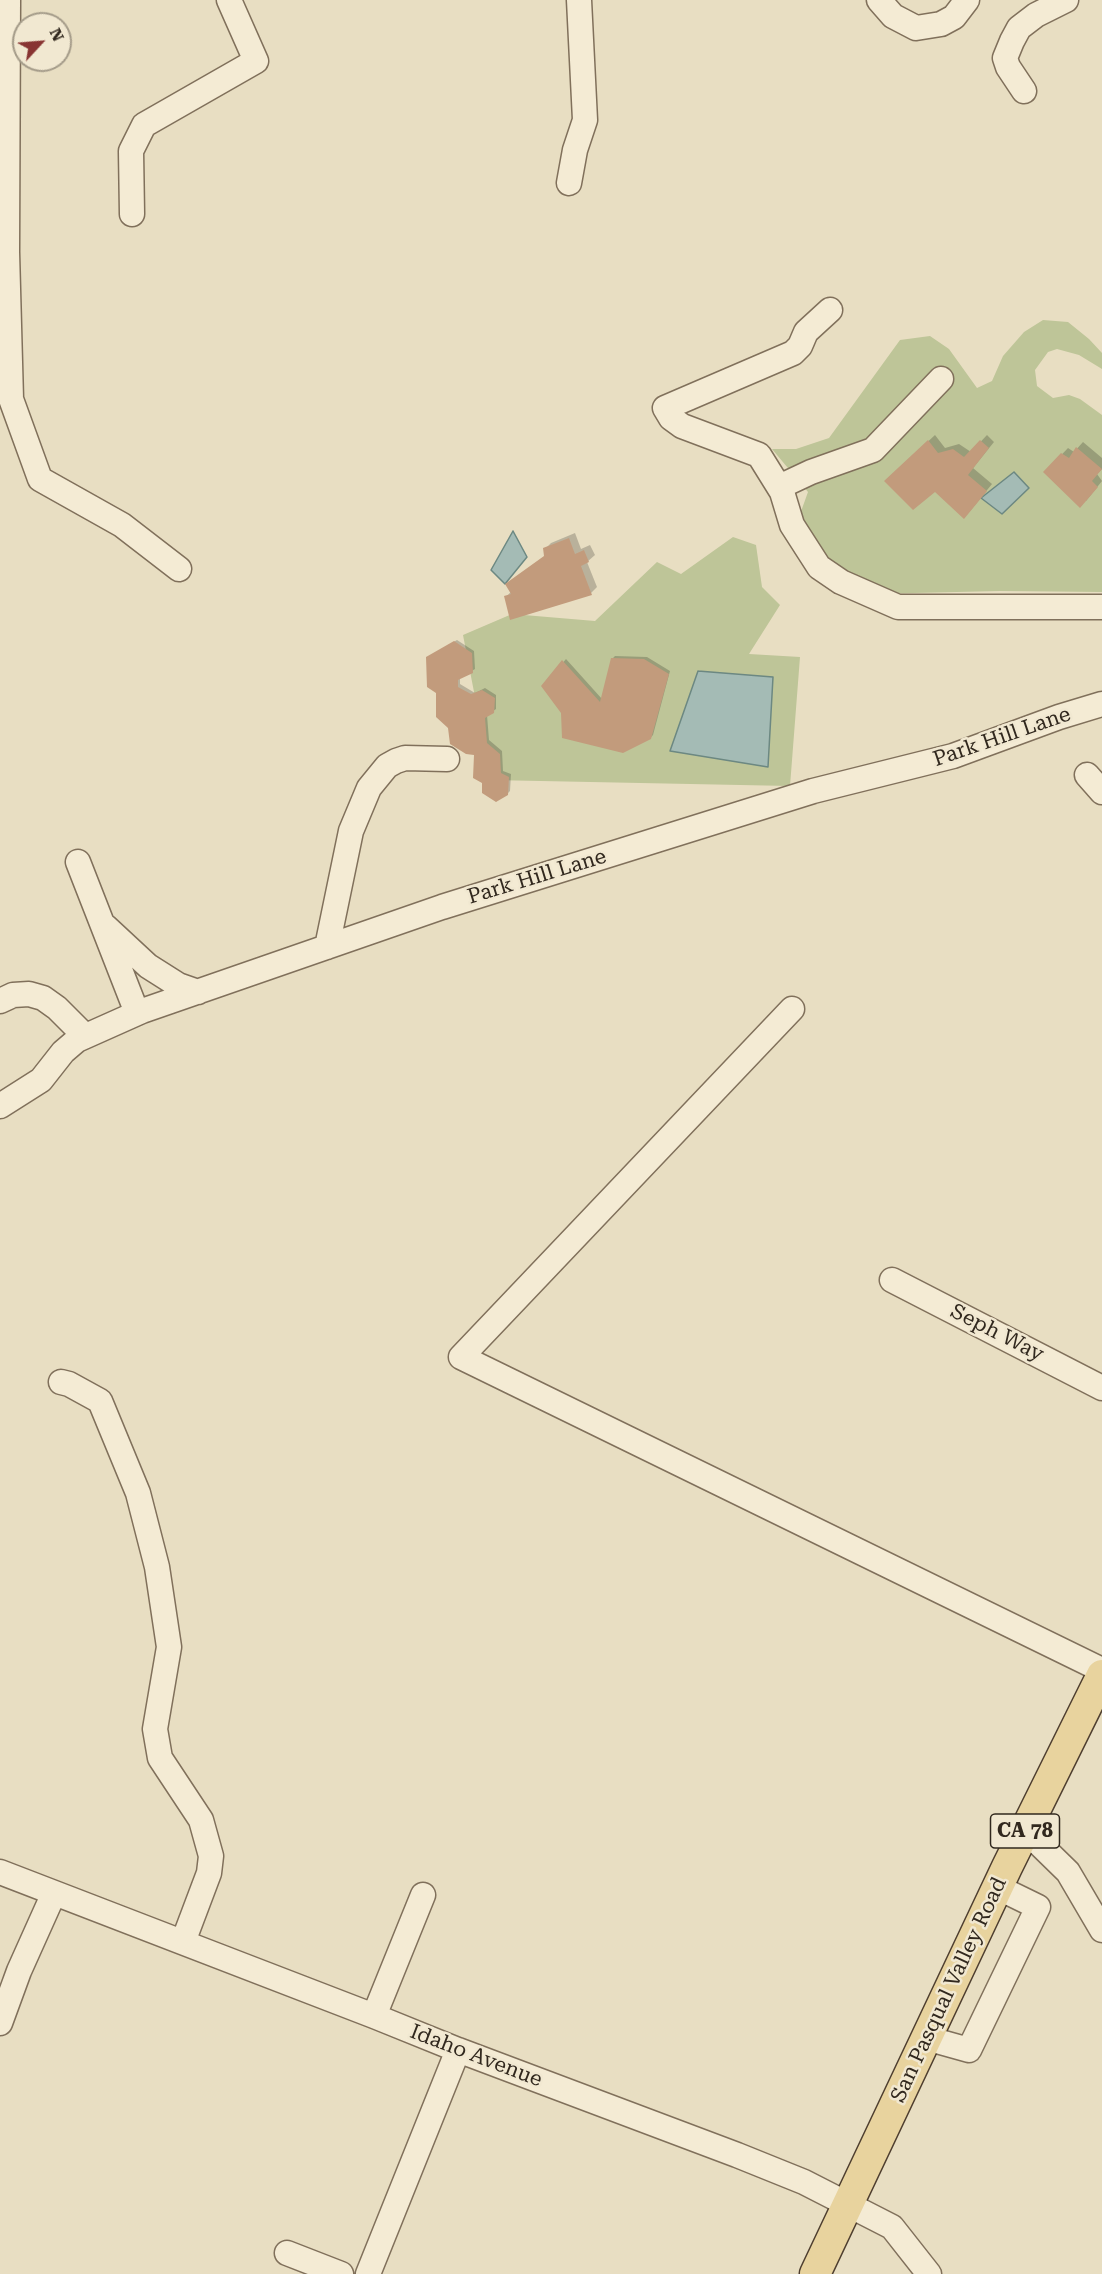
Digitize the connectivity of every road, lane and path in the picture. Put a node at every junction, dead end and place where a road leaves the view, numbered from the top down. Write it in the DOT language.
graph roads {
  1 [pos="8,0"];
  2 [pos="229,0"];
  3 [pos="579,0"];
  4 [pos="879,0"];
  5 [pos="967,0"];
  6 [pos="1066,0"];
  7 [pos="1024,91"];
  8 [pos="569,183"];
  9 [pos="132,214"];
  10 [pos="830,310"];
  11 [pos="941,379"];
  12 [pos="779,487"];
  13 [pos="179,569"];
  14 [pos="1102,607"];
  15 [pos="1102,704"];
  16 [pos="447,759"];
  17 [pos="78,862"];
  18 [pos="102,924"];
  19 [pos="327,947"];
  20 [pos="198,992"];
  21 [pos="0,1001"];
  22 [pos="792,1009"];
  23 [pos="137,1013"];
  24 [pos="85,1036"];
  25 [pos="0,1106"];
  26 [pos="892,1280"];
  27 [pos="61,1382"];
  28 [pos="1102,1388"];
  29 [pos="1102,1672"];
  30 [pos="1025,1830"];
  31 [pos="0,1872"];
  32 [pos="997,1887"];
  33 [pos="54,1893"];
  34 [pos="423,1896"];
  35 [pos="1102,1930"];
  36 [pos="183,1942"];
  37 [pos="374,2016"];
  38 [pos="0,2023"];
  39 [pos="926,2038"];
  40 [pos="458,2050"];
  41 [pos="847,2204"];
  42 [pos="287,2253"];
  43 [pos="341,2274"];
  44 [pos="368,2274"];
  45 [pos="815,2274"];
  46 [pos="929,2274"];
  1 -- 13 [label="street"];
  2 -- 9 [label="street"];
  3 -- 8 [label="street"];
  4 -- 5 [label="street"];
  6 -- 7 [label="street"];
  10 -- 12 [label="street"];
  11 -- 12 [label="street"];
  12 -- 14 [label="street"];
  15 -- 19 [label="street, Park Hill Lane"];
  16 -- 19 [label="street"];
  17 -- 18 [label="street"];
  18 -- 20 [label="street"];
  18 -- 23 [label="street"];
  19 -- 20 [label="street, Park Hill Lane"];
  20 -- 23 [label="street, Park Hill Lane"];
  21 -- 24 [label="street"];
  22 -- 29 [label="street"];
  23 -- 24 [label="street, Park Hill Lane"];
  24 -- 25 [label="street, Park Hill Lane"];
  26 -- 28 [label="street, Seph Way"];
  27 -- 36 [label="street"];
  29 -- 30 [label="main road, San Pasqual Valley Road / CA 78"];
  30 -- 32 [label="main road, San Pasqual Valley Road / CA 78"];
  30 -- 35 [label="street"];
  31 -- 33 [label="street, Idaho Avenue"];
  32 -- 39 [label="main road, San Pasqual Valley Road / CA 78"];
  32 -- 39 [label="street"];
  33 -- 36 [label="street, Idaho Avenue"];
  33 -- 38 [label="street"];
  34 -- 37 [label="street"];
  36 -- 37 [label="street, Idaho Avenue"];
  37 -- 40 [label="street, Idaho Avenue"];
  39 -- 41 [label="main road, San Pasqual Valley Road / CA 78"];
  40 -- 41 [label="street, Idaho Avenue"];
  40 -- 44 [label="street"];
  41 -- 45 [label="main road, San Pasqual Valley Road / CA 78"];
  41 -- 46 [label="street, Idaho Avenue"];
  42 -- 43 [label="street"];
}
